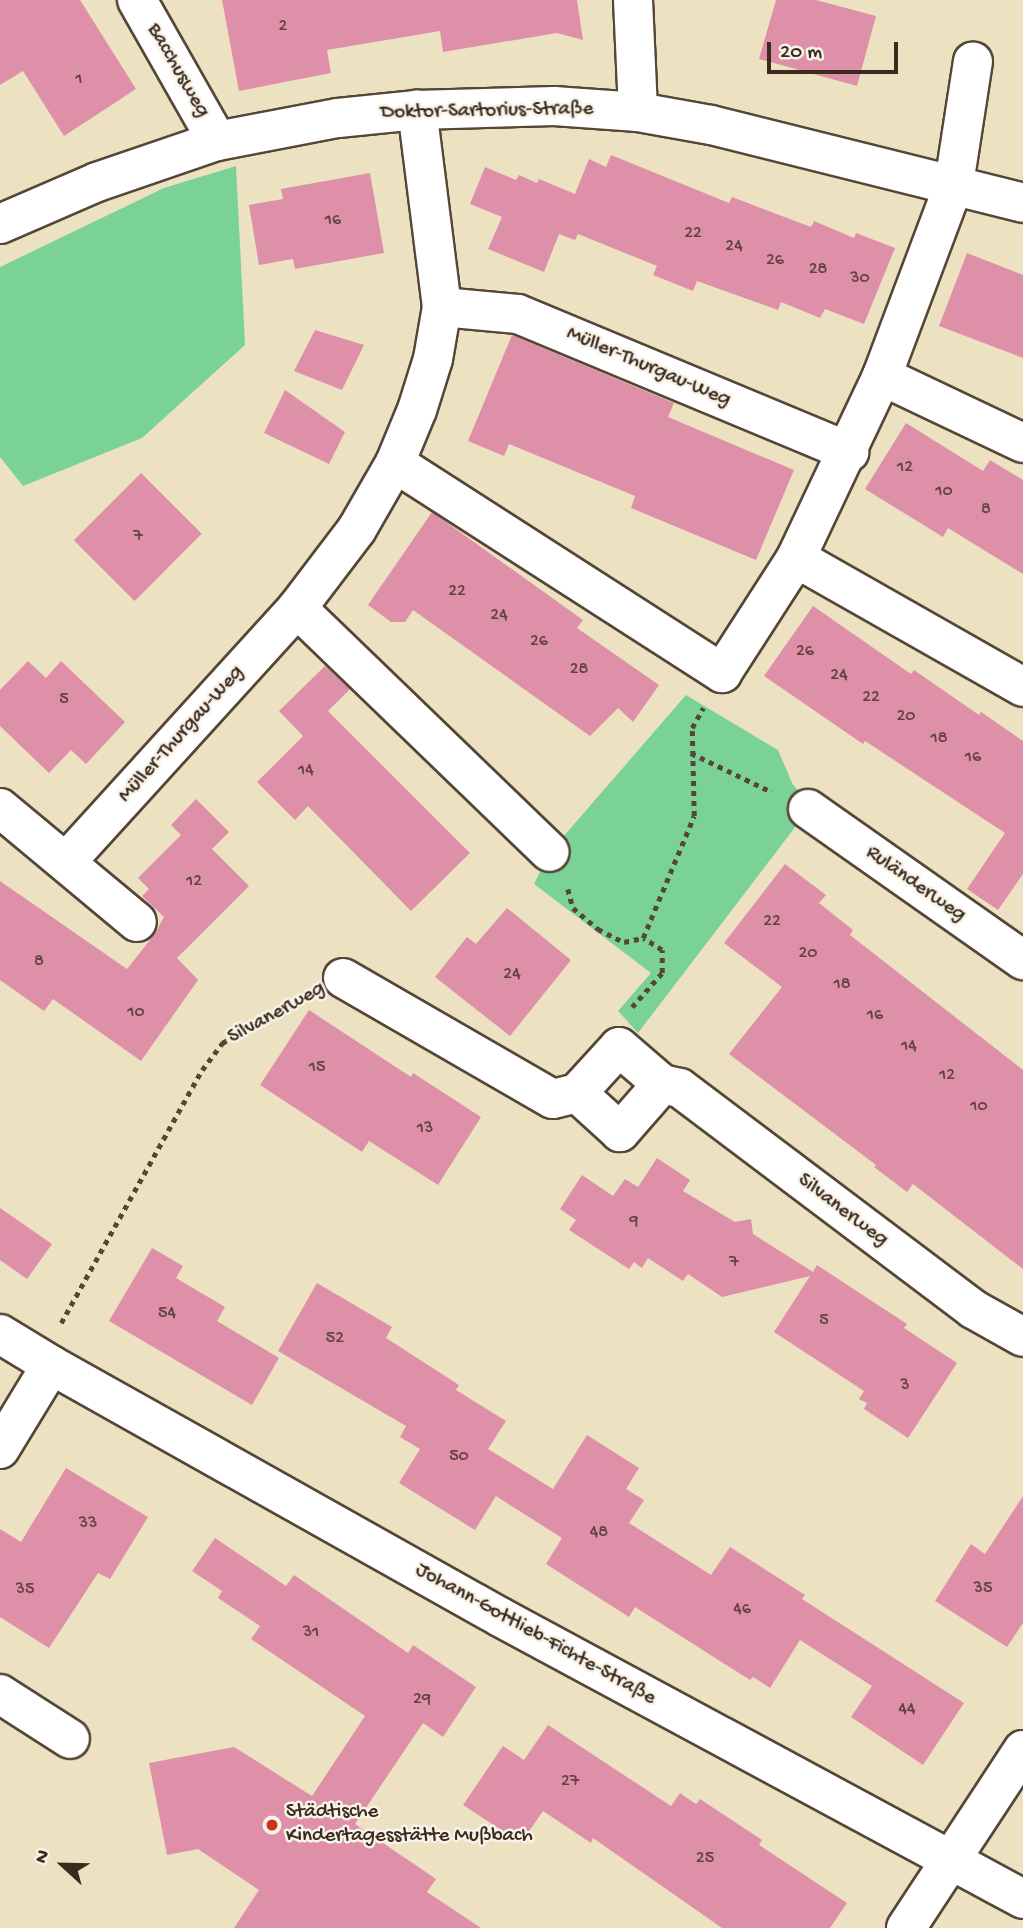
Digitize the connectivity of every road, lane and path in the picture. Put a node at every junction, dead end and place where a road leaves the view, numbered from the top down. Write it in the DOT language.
graph roads {
  1 [pos="137,0"];
  2 [pos="633,0"];
  3 [pos="973,61"];
  4 [pos="417,110"];
  5 [pos="638,112"];
  6 [pos="217,141"];
  7 [pos="954,184"];
  8 [pos="1023,202"];
  9 [pos="0,224"];
  10 [pos="442,307"];
  11 [pos="882,376"];
  12 [pos="1023,443"];
  13 [pos="849,452"];
  14 [pos="395,463"];
  15 [pos="796,558"];
  16 [pos="297,608"];
  17 [pos="722,673"];
  18 [pos="1023,687"];
  19 [pos="691,753"];
  20 [pos="0,808"];
  21 [pos="808,809"];
  22 [pos="550,852"];
  23 [pos="66,862"];
  24 [pos="137,922"];
  25 [pos="643,938"];
  26 [pos="1023,960"];
  27 [pos="343,978"];
  28 [pos="619,1047"];
  29 [pos="662,1084"];
  30 [pos="577,1093"];
  31 [pos="0,1334"];
  32 [pos="1023,1337"];
  33 [pos="46,1363"];
  34 [pos="0,1449"];
  35 [pos="0,1694"];
  36 [pos="70,1739"];
  37 [pos="1023,1750"];
  38 [pos="950,1860"];
  39 [pos="1023,1899"];
  40 [pos="906,1928"];
  1 -- 6 [label="street, Bacchusweg"];
  2 -- 5 [label="street"];
  3 -- 7 [label="street"];
  4 -- 5 [label="street, Doktor-Sartorius-Straße"];
  4 -- 6 [label="street, Doktor-Sartorius-Straße"];
  4 -- 10 [label="street, Müller-Thurgau-Weg"];
  5 -- 7 [label="street, Doktor-Sartorius-Straße"];
  6 -- 9 [label="street, Doktor-Sartorius-Straße"];
  7 -- 8 [label="street, Doktor-Sartorius-Straße"];
  7 -- 11 [label="street"];
  10 -- 13 [label="street, Müller-Thurgau-Weg"];
  10 -- 14 [label="street, Müller-Thurgau-Weg"];
  11 -- 12 [label="street"];
  11 -- 13 [label="street"];
  13 -- 15 [label="street"];
  14 -- 16 [label="street, Müller-Thurgau-Weg"];
  14 -- 17 [label="street"];
  15 -- 17 [label="street"];
  15 -- 18 [label="street"];
  16 -- 22 [label="street"];
  16 -- 23 [label="street, Müller-Thurgau-Weg"];
  17 -- 19 [label="path"];
  19 -- 21 [label="path"];
  19 -- 25 [label="path"];
  20 -- 23 [label="street"];
  21 -- 26 [label="street, Ruländerweg"];
  22 -- 25 [label="path"];
  23 -- 24 [label="street"];
  25 -- 28 [label="path"];
  27 -- 30 [label="street, Silvanerweg"];
  27 -- 33 [label="path, Silvanerweg"];
  28 -- 29 [label="street, Silvanerweg"];
  28 -- 30 [label="street"];
  29 -- 30 [label="street"];
  29 -- 32 [label="street, Silvanerweg"];
  31 -- 33 [label="street, Johann-Gottlieb-Fichte-Straße"];
  33 -- 34 [label="street"];
  33 -- 38 [label="street, Johann-Gottlieb-Fichte-Straße"];
  35 -- 36 [label="street"];
  37 -- 38 [label="street"];
  38 -- 39 [label="street, Johann-Gottlieb-Fichte-Straße"];
  38 -- 40 [label="street"];
}
